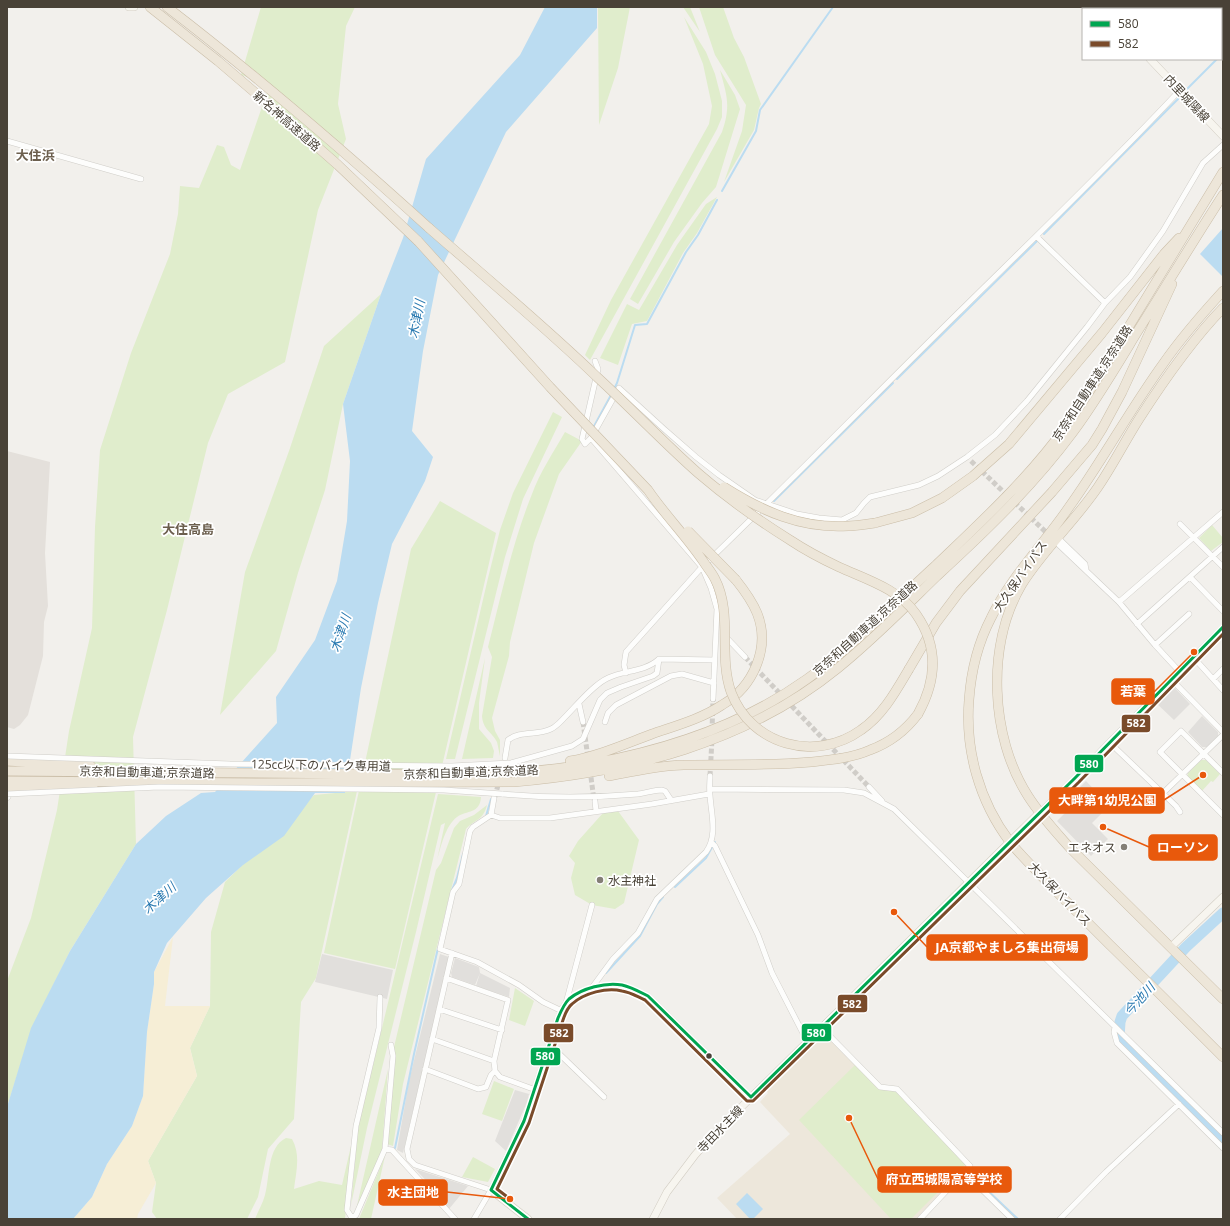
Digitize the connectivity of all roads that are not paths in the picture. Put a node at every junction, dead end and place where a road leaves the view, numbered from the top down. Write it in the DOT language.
graph roads {
  1 [pos="129,7"];
  2 [pos="134,7"];
  3 [pos="150,7"];
  4 [pos="167,7"];
  5 [pos="1151,60"];
  6 [pos="1180,90"];
  7 [pos="1222,132"];
  8 [pos="7,141"];
  9 [pos="1223,145"];
  10 [pos="1223,172"];
  11 [pos="142,180"];
  12 [pos="1223,195"];
  13 [pos="1191,225"];
  14 [pos="1037,237"];
  15 [pos="1189,248"];
  16 [pos="1223,291"];
  17 [pos="1105,303"];
  18 [pos="1223,308"];
  19 [pos="595,361"];
  20 [pos="626,406"];
  21 [pos="591,438"];
  22 [pos="648,490"];
  23 [pos="766,504"];
  24 [pos="1223,512"];
  25 [pos="1180,524"];
  26 [pos="1194,538"];
  27 [pos="1058,541"];
  28 [pos="1223,547"];
  29 [pos="1213,557"];
  30 [pos="702,567"];
  31 [pos="1223,567"];
  32 [pos="1086,570"];
  33 [pos="1190,577"];
  34 [pos="1119,602"];
  35 [pos="1223,611"];
  36 [pos="1189,614"];
  37 [pos="1137,624"];
  38 [pos="716,626"];
  39 [pos="1223,627"];
  40 [pos="1155,646"];
  41 [pos="745,657"];
  42 [pos="1194,658"];
  43 [pos="659,659"];
  44 [pos="715,660"];
  45 [pos="1223,669"];
  46 [pos="1180,671"];
  47 [pos="626,673"];
  48 [pos="1171,679"];
  49 [pos="1213,679"];
  50 [pos="714,683"];
  51 [pos="1223,690"];
  52 [pos="713,699"];
  53 [pos="579,704"];
  54 [pos="583,722"];
  55 [pos="605,722"];
  56 [pos="1223,734"];
  57 [pos="1108,742"];
  58 [pos="1204,754"];
  59 [pos="7,756"];
  60 [pos="505,758"];
  61 [pos="7,761"];
  62 [pos="7,771"];
  63 [pos="195,773"];
  64 [pos="512,773"];
  65 [pos="1223,773"];
  66 [pos="1182,774"];
  67 [pos="710,776"];
  68 [pos="452,779"];
  69 [pos="554,779"];
  70 [pos="7,781"];
  71 [pos="142,782"];
  72 [pos="869,787"];
  73 [pos="710,791"];
  74 [pos="7,794"];
  75 [pos="1162,794"];
  76 [pos="494,798"];
  77 [pos="671,800"];
  78 [pos="595,801"];
  79 [pos="884,803"];
  80 [pos="596,811"];
  81 [pos="1040,812"];
  82 [pos="1180,812"];
  83 [pos="491,815"];
  84 [pos="1223,815"];
  85 [pos="1010,841"];
  86 [pos="712,843"];
  87 [pos="968,882"];
  88 [pos="1223,897"];
  89 [pos="592,905"];
  90 [pos="1173,949"];
  91 [pos="452,953"];
  92 [pos="446,978"];
  93 [pos="591,989"];
  94 [pos="380,997"];
  95 [pos="1223,999"];
  96 [pos="566,1003"];
  97 [pos="439,1009"];
  98 [pos="562,1011"];
  99 [pos="821,1027"];
  100 [pos="1115,1027"];
  101 [pos="502,1030"];
  102 [pos="432,1039"];
  103 [pos="807,1041"];
  104 [pos="549,1044"];
  105 [pos="391,1045"];
  106 [pos="1223,1057"];
  107 [pos="494,1061"];
  108 [pos="425,1069"];
  109 [pos="495,1071"];
  110 [pos="533,1089"];
  111 [pos="604,1097"];
  112 [pos="751,1097"];
  113 [pos="1179,1104"];
  114 [pos="1223,1133"];
  115 [pos="1223,1148"];
  116 [pos="385,1150"];
  117 [pos="966,1170"];
  118 [pos="491,1190"];
  119 [pos="455,1219"];
  120 [pos="474,1219"];
  121 [pos="528,1219"];
  122 [pos="653,1219"];
  123 [pos="920,1219"];
  124 [pos="1012,1219"];
  125 [pos="1060,1219"];
  1 -- 2 [label="main road"];
  3 -- 22 [label="highway, 新名神高速道路, bridge"];
  4 -- 20 [label="highway, 新名神高速道路, bridge"];
  5 -- 6 [label="main road, 内里城陽線"];
  6 -- 7 [label="main road, 内里城陽線"];
  6 -- 14 [label="street"];
  8 -- 11 [label="street"];
  9 -- 17 [label="street"];
  10 -- 13 [label="highway, 京奈和自動車道;京奈道路"];
  12 -- 15 [label="highway, 京奈和自動車道;京奈道路"];
  13 -- 20 [label="highway, bridge"];
  13 -- 64 [label="highway, 京奈和自動車道;京奈道路"];
  14 -- 17 [label="street"];
  14 -- 23 [label="street"];
  15 -- 22 [label="highway, bridge"];
  15 -- 69 [label="highway, 京奈和自動車道;京奈道路"];
  16 -- 85 [label="highway, 大久保バイパス"];
  17 -- 23 [label="street"];
  18 -- 27 [label="highway, 大久保バイパス"];
  19 -- 21 [label="street"];
  20 -- 69 [label="highway, bridge"];
  21 -- 23 [label="street"];
  21 -- 30 [label="street"];
  22 -- 64 [label="highway, bridge"];
  23 -- 30 [label="street"];
  24 -- 26 [label="street"];
  25 -- 26 [label="street"];
  26 -- 29 [label="street"];
  26 -- 34 [label="street"];
  27 -- 32 [label="street"];
  27 -- 32 [label="street"];
  27 -- 81 [label="highway, 大久保バイパス"];
  28 -- 29 [label="street"];
  29 -- 31 [label="street"];
  29 -- 33 [label="street"];
  30 -- 38 [label="street"];
  30 -- 47 [label="street"];
  32 -- 34 [label="street"];
  33 -- 35 [label="street"];
  33 -- 37 [label="street"];
  34 -- 37 [label="street"];
  36 -- 40 [label="street"];
  37 -- 40 [label="street"];
  38 -- 41 [label="street"];
  38 -- 44 [label="street"];
  39 -- 42 [label="street"];
  40 -- 46 [label="street"];
  42 -- 46 [label="street"];
  42 -- 49 [label="street"];
  43 -- 44 [label="street"];
  43 -- 47 [label="street"];
  43 -- 59 [label="street, 125cc以下のバイク専用道, bridge"];
  44 -- 50 [label="street"];
  45 -- 49 [label="street"];
  46 -- 48 [label="street"];
  47 -- 53 [label="street"];
  48 -- 56 [label="street"];
  48 -- 57 [label="street"];
  49 -- 51 [label="street"];
  50 -- 52 [label="street"];
  50 -- 55 [label="street"];
  53 -- 54 [label="street"];
  53 -- 60 [label="street"];
  56 -- 58 [label="street"];
  57 -- 75 [label="street"];
  57 -- 81 [label="street"];
  58 -- 65 [label="street"];
  58 -- 66 [label="street"];
  58 -- 66 [label="street"];
  61 -- 63 [label="highway"];
  62 -- 63 [label="highway, 京奈和自動車道;京奈道路"];
  63 -- 68 [label="highway, 京奈和自動車道;京奈道路"];
  64 -- 68 [label="highway, 京奈和自動車道;京奈道路"];
  66 -- 75 [label="street"];
  66 -- 84 [label="street"];
  67 -- 73 [label="street"];
  68 -- 69 [label="highway, 京奈和自動車道;京奈道路"];
  68 -- 71 [label="highway, 京奈和自動車道;京奈道路"];
  70 -- 71 [label="highway, 京奈和自動車道;京奈道路"];
  71 -- 74 [label="highway"];
  72 -- 79 [label="street"];
  73 -- 77 [label="street"];
  73 -- 79 [label="street"];
  73 -- 86 [label="street"];
  74 -- 77 [label="street, 125cc以下のバイク専用道, bridge"];
  75 -- 82 [label="street"];
  76 -- 83 [label="street"];
  77 -- 80 [label="street"];
  78 -- 80 [label="street"];
  79 -- 87 [label="street"];
  80 -- 83 [label="street"];
  81 -- 85 [label="main road, 寺田水主線"];
  81 -- 90 [label="highway, 大久保バイパス"];
  83 -- 91 [label="street"];
  85 -- 87 [label="main road, 寺田水主線"];
  85 -- 106 [label="highway, 大久保バイパス"];
  86 -- 93 [label="street"];
  86 -- 103 [label="street"];
  87 -- 99 [label="main road, 寺田水主線"];
  87 -- 100 [label="street"];
  88 -- 90 [label="main road"];
  89 -- 96 [label="street"];
  90 -- 95 [label="highway, 大久保バイパス"];
  91 -- 92 [label="street"];
  91 -- 98 [label="street"];
  92 -- 97 [label="street"];
  92 -- 101 [label="street"];
  93 -- 96 [label="street"];
  93 -- 112 [label="street"];
  94 -- 116 [label="street"];
  96 -- 98 [label="street"];
  97 -- 101 [label="street"];
  97 -- 102 [label="street"];
  98 -- 104 [label="street"];
  99 -- 103 [label="main road, 寺田水主線"];
  99 -- 117 [label="street"];
  100 -- 113 [label="street"];
  100 -- 114 [label="street"];
  101 -- 107 [label="street"];
  102 -- 107 [label="street"];
  102 -- 108 [label="street"];
  103 -- 112 [label="main road, 寺田水主線"];
  104 -- 110 [label="street"];
  104 -- 111 [label="street"];
  105 -- 116 [label="street"];
  107 -- 109 [label="street"];
  108 -- 109 [label="street"];
  108 -- 118 [label="street"];
  109 -- 110 [label="street"];
  110 -- 118 [label="street"];
  112 -- 122 [label="main road, 寺田水主線"];
  113 -- 115 [label="street"];
  113 -- 125 [label="street"];
  116 -- 119 [label="street"];
  117 -- 123 [label="street"];
  117 -- 124 [label="street"];
  118 -- 120 [label="street"];
  118 -- 121 [label="main road"];
}
